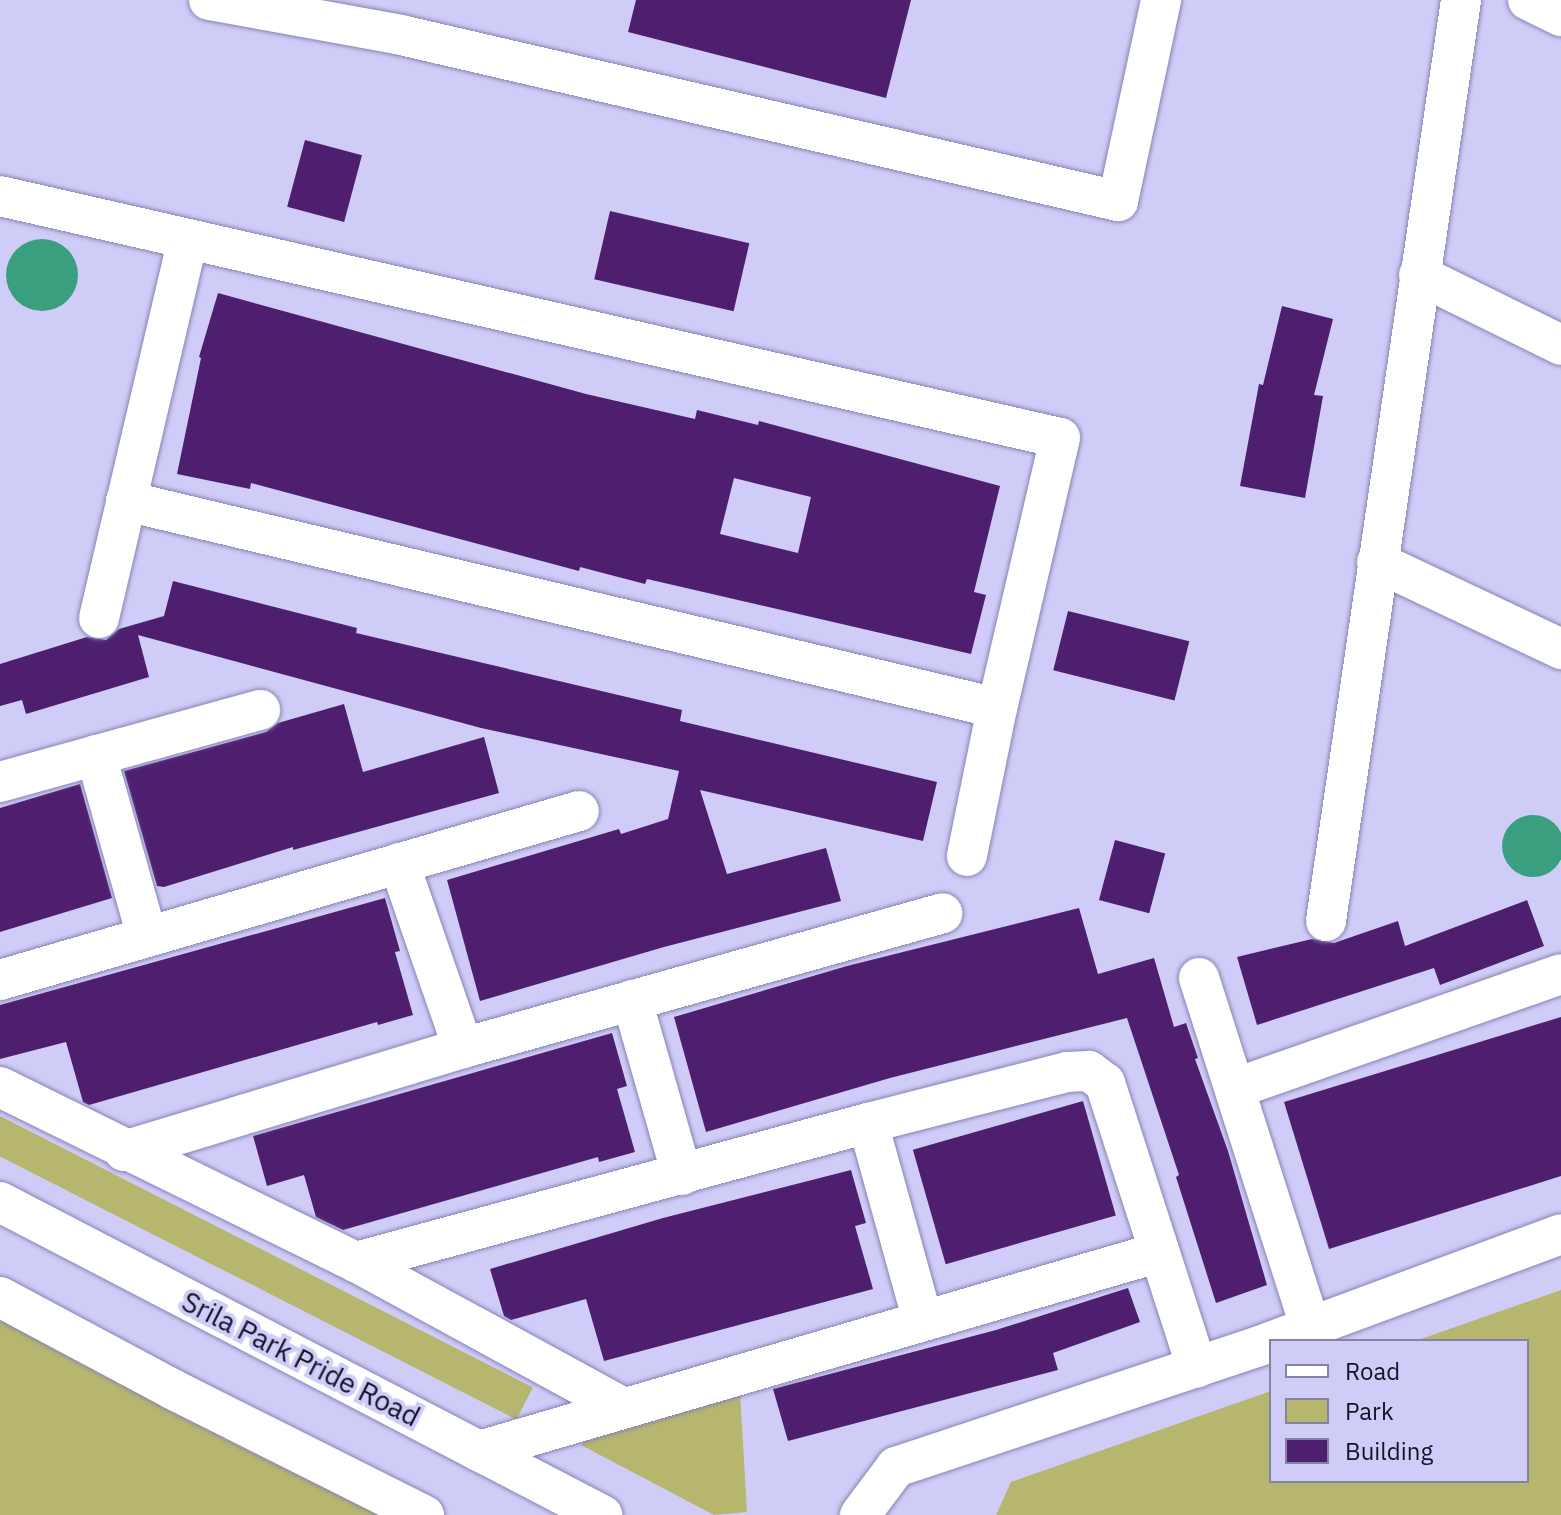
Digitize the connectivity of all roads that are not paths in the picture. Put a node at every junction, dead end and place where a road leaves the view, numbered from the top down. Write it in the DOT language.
graph roads {
  1 [pos="209,0"];
  2 [pos="1161,0"];
  3 [pos="1461,0"];
  4 [pos="1528,0"];
  5 [pos="376,15"];
  6 [pos="1561,16"];
  7 [pos="0,196"];
  8 [pos="188,239"];
  9 [pos="1419,275"];
  10 [pos="1561,345"];
  11 [pos="126,501"];
  12 [pos="1377,562"];
  13 [pos="99,618"];
  14 [pos="1561,649"];
  15 [pos="997,708"];
  16 [pos="260,710"];
  17 [pos="96,755"];
  18 [pos="0,782"];
  19 [pos="579,811"];
  20 [pos="967,856"];
  21 [pos="399,863"];
  22 [pos="942,913"];
  23 [pos="1326,921"];
  24 [pos="147,937"];
  25 [pos="1561,974"];
  26 [pos="1199,978"];
  27 [pos="0,980"];
  28 [pos="632,1000"];
  29 [pos="463,1048"];
  30 [pos="0,1087"];
  31 [pos="1236,1088"];
  32 [pos="868,1123"];
  33 [pos="124,1151"];
  34 [pos="682,1175"];
  35 [pos="0,1202"];
  36 [pos="1561,1234"];
  37 [pos="1160,1252"];
  38 [pos="356,1262"];
  39 [pos="0,1297"];
  40 [pos="923,1321"];
  41 [pos="1310,1325"];
  42 [pos="1272,1339"];
  43 [pos="1269,1340"];
  44 [pos="1197,1367"];
  45 [pos="624,1408"];
  46 [pos="479,1451"];
  47 [pos="424,1515"];
  48 [pos="602,1515"];
  49 [pos="860,1515"];
  1 -- 5 [label="street"];
  2 -- 5 [label="street"];
  3 -- 9 [label="street"];
  4 -- 6 [label="street"];
  7 -- 8 [label="street"];
  8 -- 11 [label="street"];
  8 -- 15 [label="street"];
  9 -- 10 [label="street"];
  9 -- 12 [label="street"];
  11 -- 13 [label="street"];
  11 -- 15 [label="street"];
  12 -- 14 [label="street"];
  12 -- 23 [label="street"];
  15 -- 20 [label="street"];
  16 -- 17 [label="street"];
  17 -- 18 [label="street"];
  17 -- 24 [label="street"];
  19 -- 21 [label="street"];
  21 -- 24 [label="street"];
  21 -- 29 [label="street"];
  22 -- 28 [label="street"];
  24 -- 27 [label="street"];
  25 -- 31 [label="street"];
  26 -- 31 [label="street"];
  28 -- 29 [label="street"];
  28 -- 34 [label="street"];
  29 -- 33 [label="street"];
  30 -- 33 [label="street"];
  31 -- 41 [label="street"];
  32 -- 34 [label="street"];
  32 -- 37 [label="street"];
  32 -- 40 [label="street"];
  33 -- 38 [label="street"];
  34 -- 38 [label="street"];
  35 -- 46 [label="street, Srila Park Pride Road"];
  36 -- 41 [label="street"];
  37 -- 40 [label="street"];
  37 -- 44 [label="street"];
  38 -- 45 [label="street"];
  39 -- 47 [label="street"];
  40 -- 45 [label="street"];
  41 -- 42 [label="street"];
  43 -- 44 [label="street"];
  44 -- 49 [label="street"];
  45 -- 46 [label="street"];
  46 -- 48 [label="street, Srila Park Pride Road"];
}
